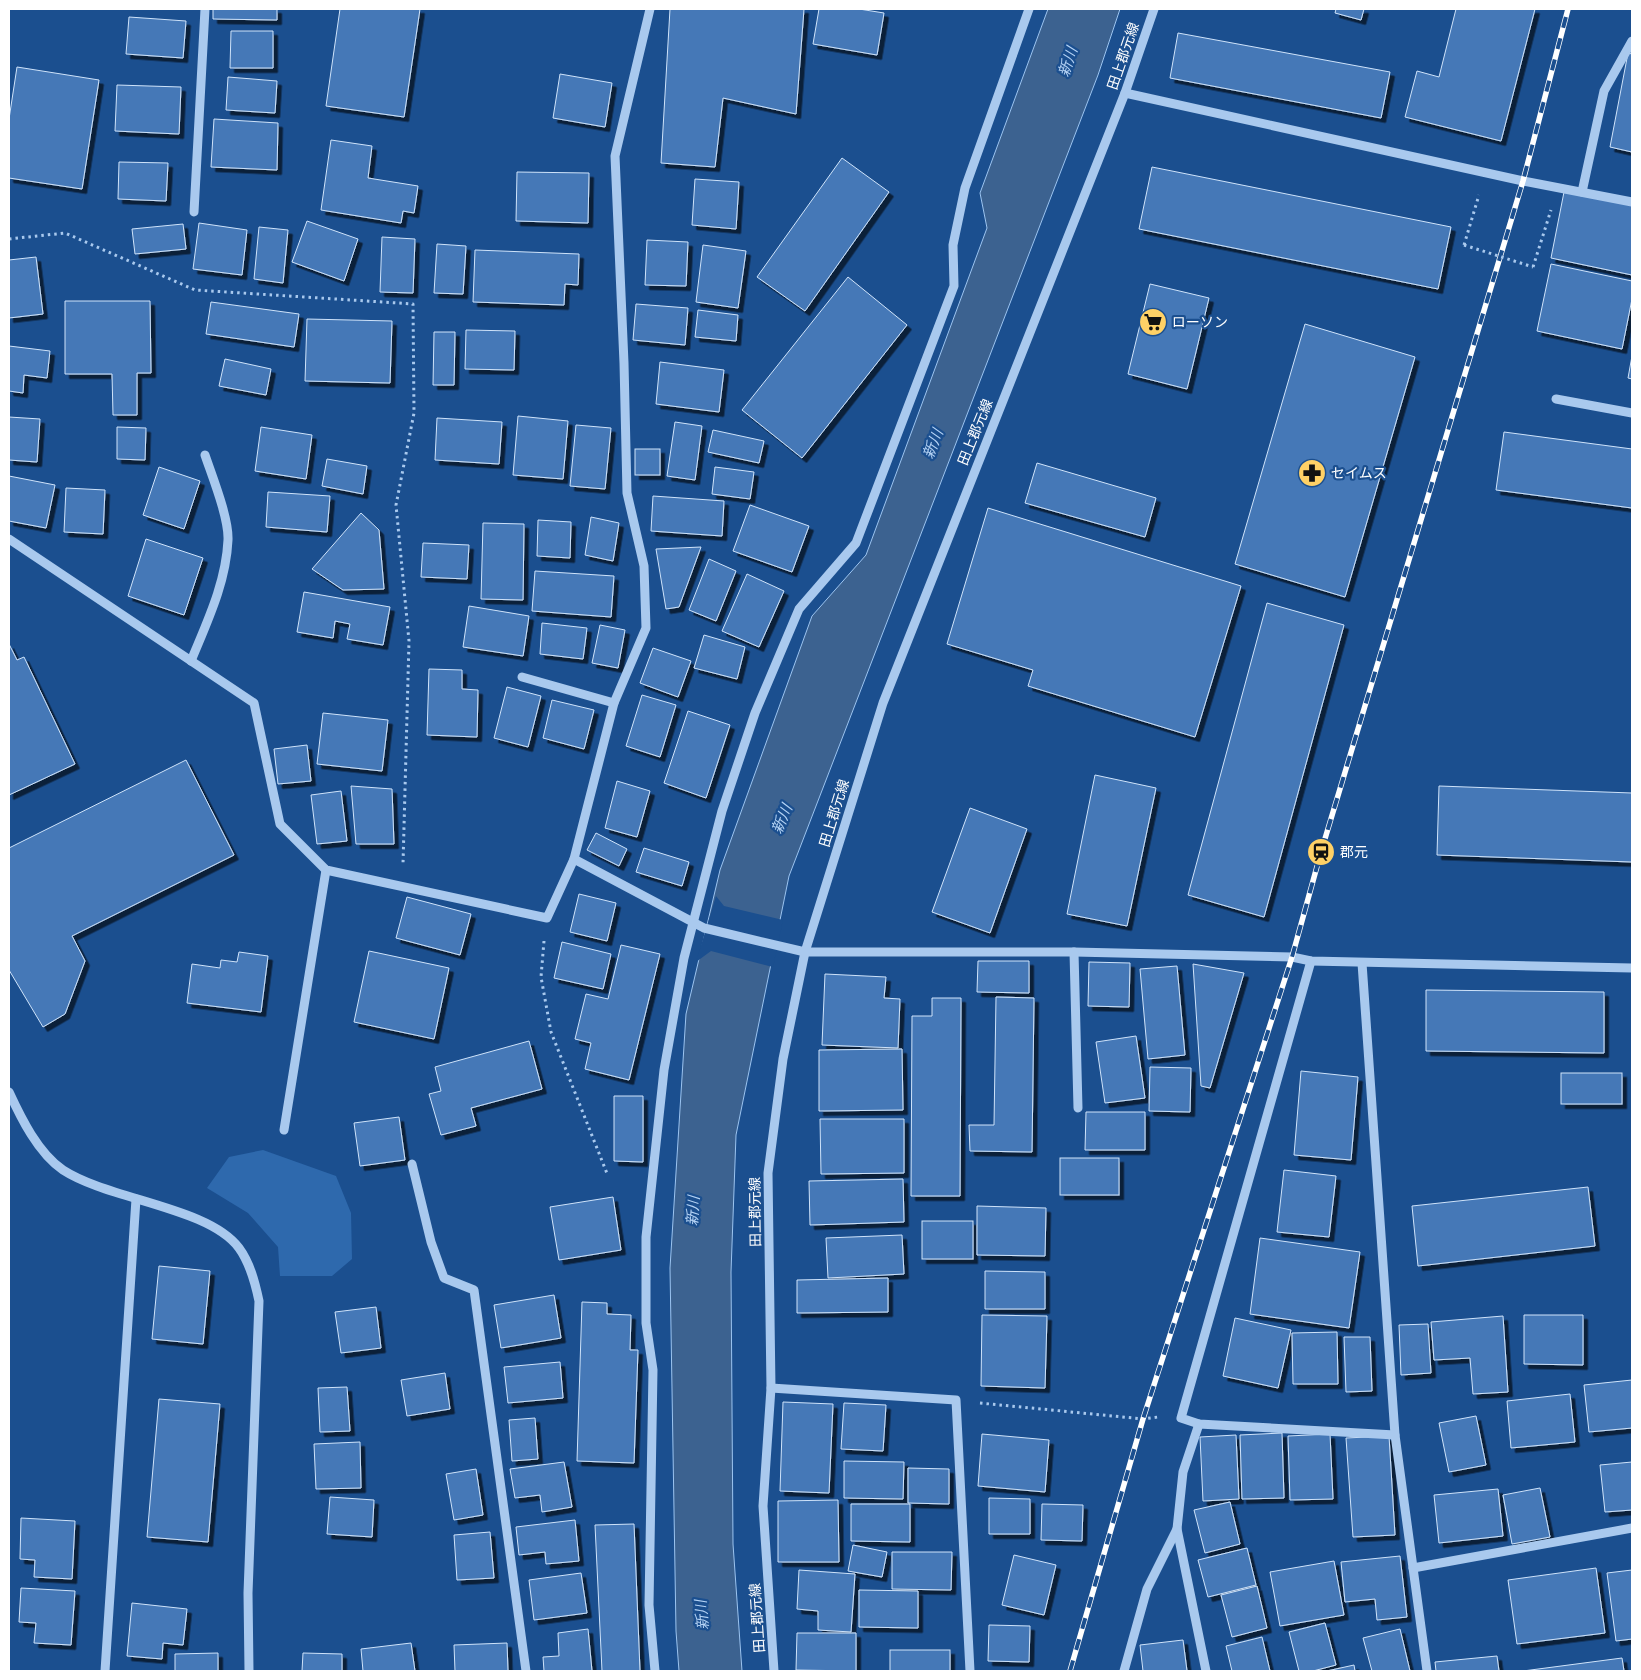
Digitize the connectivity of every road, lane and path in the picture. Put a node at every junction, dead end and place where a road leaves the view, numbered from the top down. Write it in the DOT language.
graph roads {
  1 [pos="205,9"];
  2 [pos="650,9"];
  3 [pos="1029,9"];
  4 [pos="1154,9"];
  5 [pos="1632,41"];
  6 [pos="1125,93"];
  7 [pos="1486,172"];
  8 [pos="1557,187"];
  9 [pos="1582,192"];
  10 [pos="1632,202"];
  11 [pos="194,212"];
  12 [pos="9,239"];
  13 [pos="1556,399"];
  14 [pos="1632,413"];
  15 [pos="205,455"];
  16 [pos="9,539"];
  17 [pos="191,661"];
  18 [pos="522,677"];
  19 [pos="614,703"];
  20 [pos="574,859"];
  21 [pos="326,870"];
  22 [pos="403,887"];
  23 [pos="547,918"];
  24 [pos="692,923"];
  25 [pos="805,952"];
  26 [pos="1074,952"];
  27 [pos="1311,961"];
  28 [pos="1362,963"];
  29 [pos="1632,968"];
  30 [pos="9,1092"];
  31 [pos="1078,1108"];
  32 [pos="284,1130"];
  33 [pos="412,1164"];
  34 [pos="608,1176"];
  35 [pos="136,1199"];
  36 [pos="771,1388"];
  37 [pos="956,1400"];
  38 [pos="1181,1418"];
  39 [pos="1199,1424"];
  40 [pos="1395,1435"];
  41 [pos="1632,1528"];
  42 [pos="1177,1529"];
  43 [pos="1413,1568"];
  44 [pos="105,1671"];
  45 [pos="249,1671"];
  46 [pos="526,1671"];
  47 [pos="655,1671"];
  48 [pos="774,1671"];
  49 [pos="970,1671"];
  50 [pos="1124,1671"];
  51 [pos="1206,1671"];
  52 [pos="1427,1671"];
  1 -- 11 [label="street"];
  2 -- 19 [label="street"];
  3 -- 24 [label="street"];
  4 -- 6 [label="street, 田上郡元線"];
  5 -- 9 [label="street"];
  6 -- 7 [label="street"];
  6 -- 25 [label="street, 田上郡元線"];
  7 -- 8 [label="street"];
  7 -- 8 [label="path, bridge"];
  8 -- 9 [label="street"];
  9 -- 10 [label="street"];
  12 -- 22 [label="path"];
  13 -- 14 [label="street"];
  15 -- 17 [label="street"];
  16 -- 17 [label="street"];
  17 -- 21 [label="street"];
  18 -- 19 [label="street"];
  19 -- 20 [label="street"];
  20 -- 23 [label="street"];
  20 -- 24 [label="street"];
  21 -- 22 [label="street"];
  21 -- 32 [label="street"];
  22 -- 23 [label="street"];
  23 -- 34 [label="path"];
  24 -- 25 [label="street"];
  24 -- 47 [label="street"];
  25 -- 26 [label="street"];
  25 -- 36 [label="street, 田上郡元線"];
  26 -- 27 [label="street"];
  26 -- 31 [label="street"];
  27 -- 28 [label="street"];
  27 -- 38 [label="street"];
  28 -- 29 [label="street"];
  28 -- 40 [label="street"];
  30 -- 35 [label="street"];
  33 -- 46 [label="street"];
  35 -- 44 [label="street"];
  35 -- 45 [label="street"];
  36 -- 37 [label="street"];
  36 -- 48 [label="street, 田上郡元線"];
  37 -- 38 [label="path"];
  37 -- 49 [label="street"];
  38 -- 39 [label="street"];
  39 -- 40 [label="street"];
  39 -- 42 [label="street"];
  40 -- 43 [label="street"];
  41 -- 43 [label="street"];
  42 -- 50 [label="street"];
  42 -- 51 [label="street"];
  43 -- 52 [label="street"];
}
